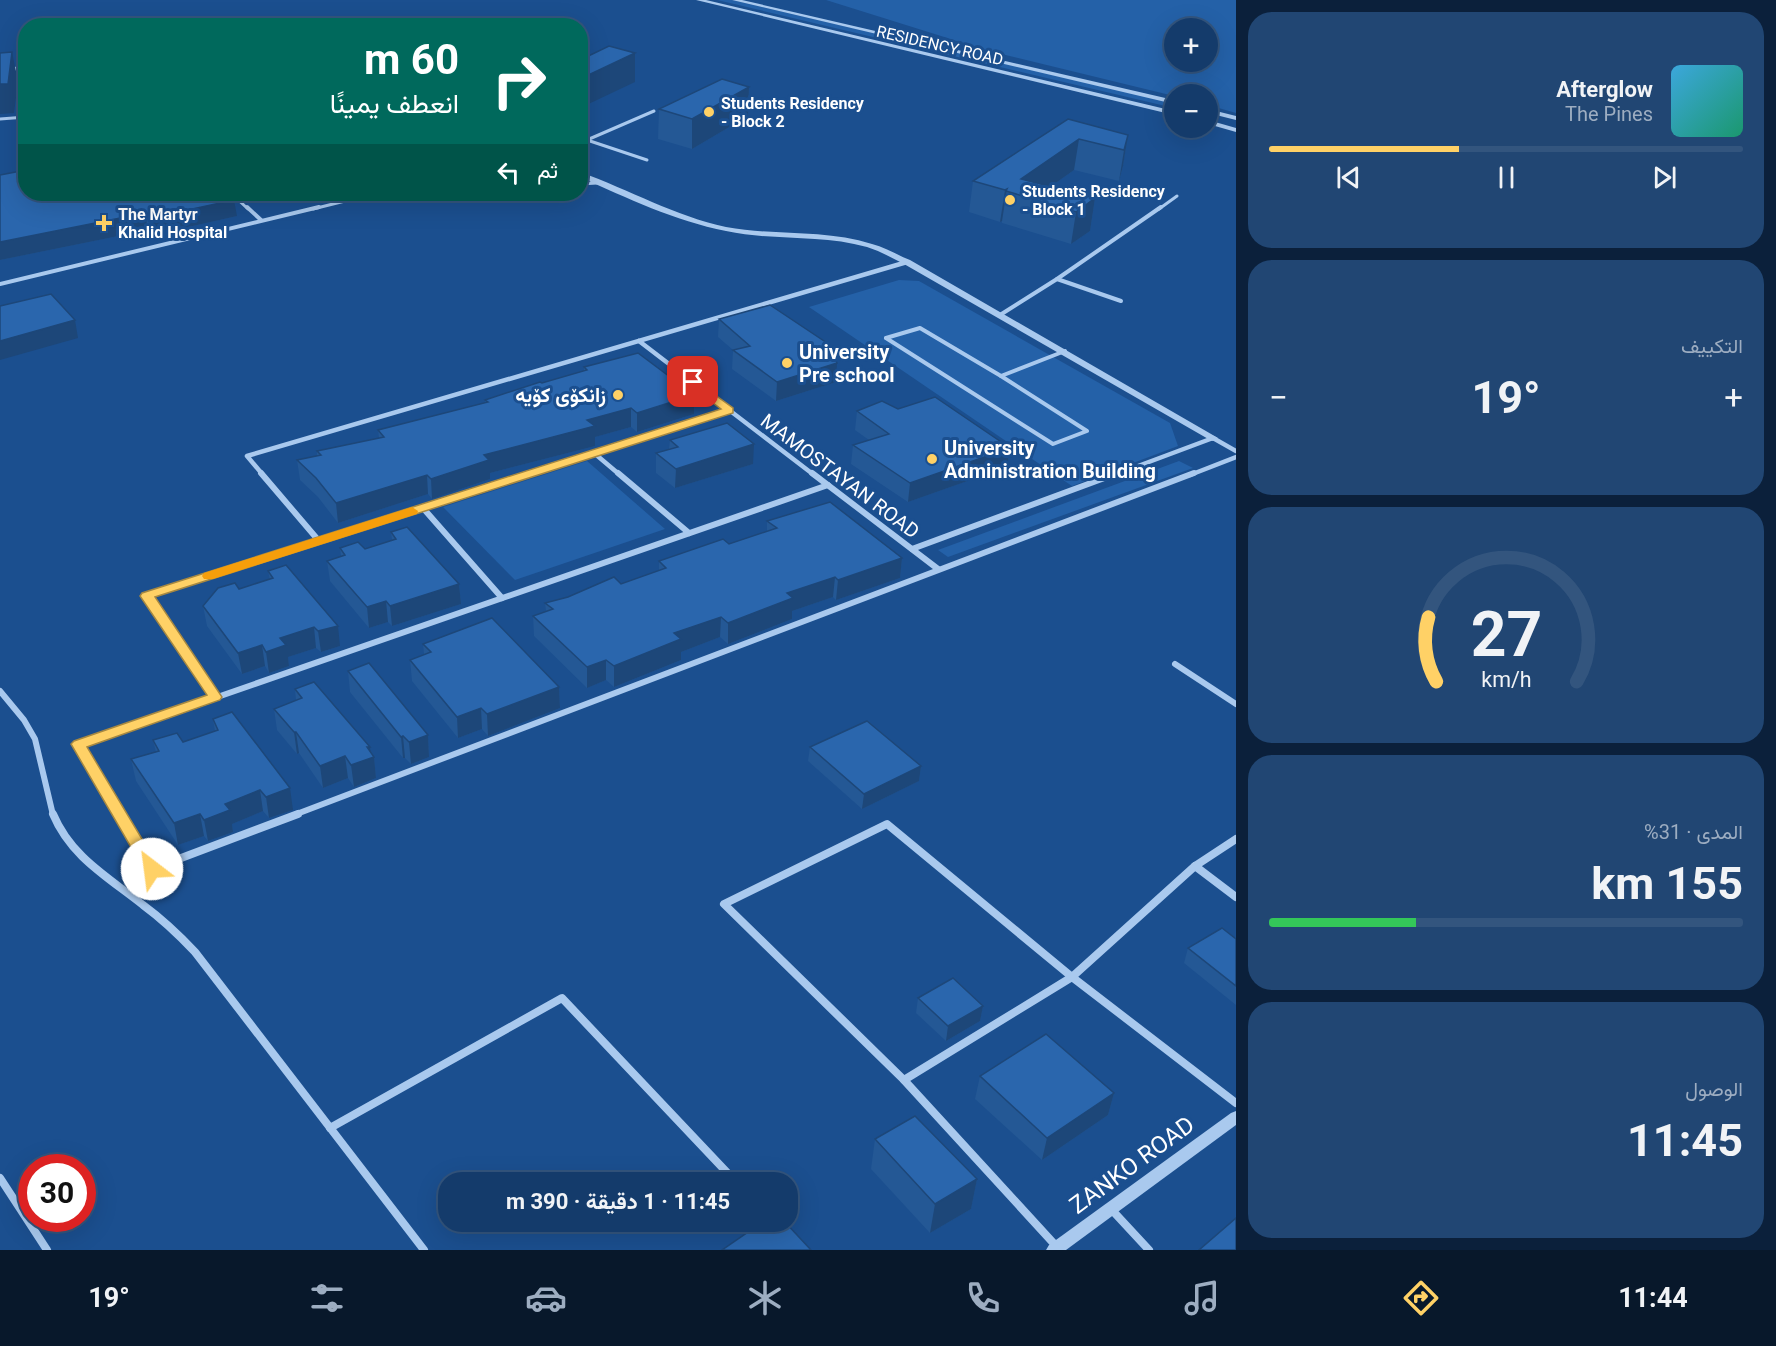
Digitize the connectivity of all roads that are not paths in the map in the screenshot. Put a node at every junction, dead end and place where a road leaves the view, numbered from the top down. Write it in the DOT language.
graph roads {
  1 [pos="699,0"];
  2 [pos="735,0"];
  3 [pos="18,69"];
  4 [pos="0,70"];
  5 [pos="1164,100"];
  6 [pos="654,111"];
  7 [pos="1164,112"];
  8 [pos="1218,114"];
  9 [pos="18,118"];
  10 [pos="1236,118"];
  11 [pos="0,119"];
  12 [pos="1218,125"];
  13 [pos="1236,130"];
  14 [pos="588,140"];
  15 [pos="588,140"];
  16 [pos="647,160"];
  17 [pos="588,178"];
  18 [pos="600,183"];
  19 [pos="588,184"];
  20 [pos="1177,196"];
  21 [pos="240,201"];
  22 [pos="343,201"];
  23 [pos="261,220"];
  24 [pos="907,262"];
  25 [pos="1058,279"];
  26 [pos="0,284"];
  27 [pos="1121,301"];
  28 [pos="1000,315"];
  29 [pos="639,341"];
  30 [pos="1065,351"];
  31 [pos="1001,376"];
  32 [pos="729,410"];
  33 [pos="1213,438"];
  34 [pos="1236,451"];
  35 [pos="594,453"];
  36 [pos="1236,457"];
  37 [pos="828,485"];
  38 [pos="423,508"];
  39 [pos="689,533"];
  40 [pos="320,541"];
  41 [pos="912,549"];
  42 [pos="938,569"];
  43 [pos="502,598"];
  44 [pos="1175,664"];
  45 [pos="0,691"];
  46 [pos="215,697"];
  47 [pos="1236,704"];
  48 [pos="1236,839"];
  49 [pos="1196,866"];
  50 [pos="1236,897"];
  51 [pos="1072,977"];
  52 [pos="904,1080"];
  53 [pos="1236,1103"];
  54 [pos="1236,1117"];
  55 [pos="330,1128"];
  56 [pos="727,1172"];
  57 [pos="0,1178"];
  58 [pos="1111,1208"];
  59 [pos="1056,1249"];
  60 [pos="47,1250"];
  61 [pos="424,1250"];
  62 [pos="1149,1250"];
  1 -- 7 [label="street, RESIDENCY ROAD"];
  2 -- 5 [label="street, RESIDENCY ROAD"];
  3 -- 4 [label="street"];
  6 -- 14 [label="lane"];
  8 -- 10 [label="street"];
  9 -- 11 [label="lane"];
  12 -- 13 [label="street"];
  15 -- 16 [label="lane"];
  17 -- 18 [label="street"];
  18 -- 19 [label="lane"];
  18 -- 24 [label="street"];
  20 -- 25 [label="lane"];
  21 -- 23 [label="lane"];
  22 -- 23 [label="lane"];
  23 -- 26 [label="lane"];
  24 -- 28 [label="street"];
  24 -- 29 [label="street"];
  25 -- 27 [label="lane"];
  25 -- 28 [label="lane"];
  28 -- 30 [label="street"];
  29 -- 32 [label="street, MAMOSTAYAN ROAD"];
  29 -- 40 [label="street"];
  30 -- 31 [label="lane"];
  30 -- 33 [label="street"];
  31 -- 31 [label="lane"];
  32 -- 35 [label="street"];
  32 -- 37 [label="street, MAMOSTAYAN ROAD"];
  33 -- 34 [label="street"];
  33 -- 41 [label="street"];
  35 -- 38 [label="street"];
  35 -- 39 [label="street"];
  36 -- 42 [label="street"];
  37 -- 39 [label="street"];
  37 -- 41 [label="street, MAMOSTAYAN ROAD"];
  38 -- 40 [label="street"];
  38 -- 43 [label="street"];
  39 -- 43 [label="street"];
  40 -- 46 [label="street"];
  41 -- 42 [label="street, MAMOSTAYAN ROAD"];
  42 -- 46 [label="street"];
  43 -- 46 [label="street"];
  44 -- 47 [label="street"];
  45 -- 55 [label="street"];
  48 -- 49 [label="street"];
  49 -- 50 [label="street"];
  49 -- 51 [label="street"];
  51 -- 52 [label="street"];
  51 -- 52 [label="street"];
  51 -- 53 [label="street"];
  52 -- 59 [label="street"];
  54 -- 58 [label="street, ZANKO ROAD"];
  55 -- 56 [label="street"];
  55 -- 61 [label="street"];
  57 -- 60 [label="street"];
  58 -- 59 [label="street, ZANKO ROAD"];
  58 -- 62 [label="street"];
}
